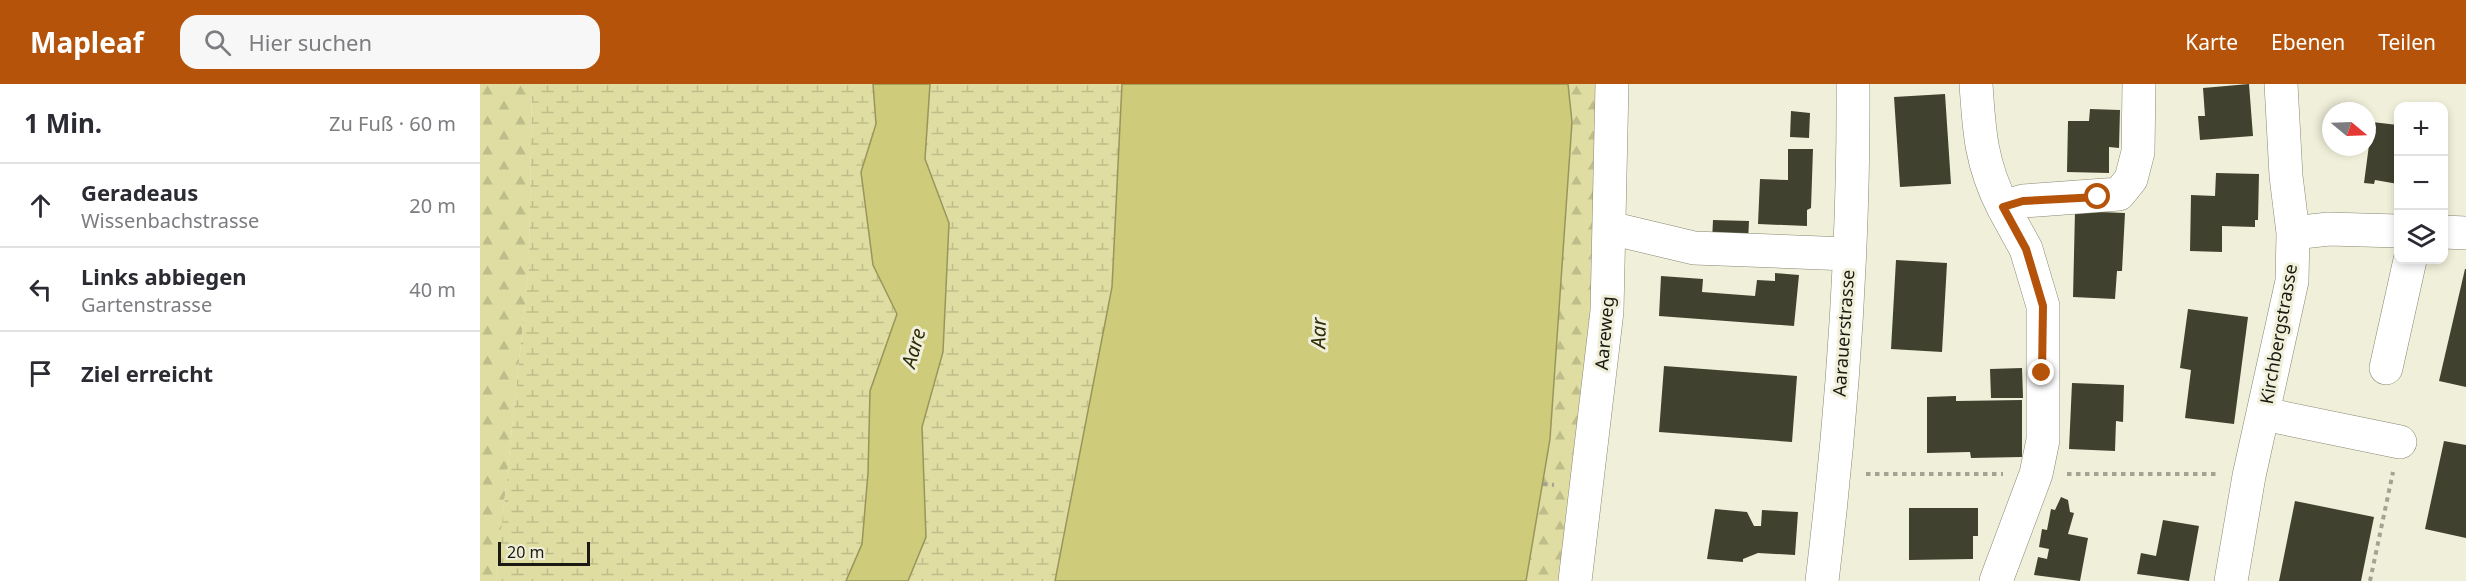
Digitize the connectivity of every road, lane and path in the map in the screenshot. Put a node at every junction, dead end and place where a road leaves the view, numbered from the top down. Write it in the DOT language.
graph roads {
  1 [pos="1612,84"];
  2 [pos="1853,84"];
  3 [pos="1976,84"];
  4 [pos="2139,84"];
  5 [pos="2281,84"];
  6 [pos="2003,207"];
  7 [pos="1610,228"];
  8 [pos="2394,231"];
  9 [pos="2448,232"];
  10 [pos="2293,233"];
  11 [pos="2466,233"];
  12 [pos="1848,254"];
  13 [pos="2409,264"];
  14 [pos="2386,368"];
  15 [pos="2264,414"];
  16 [pos="2400,442"];
  17 [pos="1575,581"];
  18 [pos="1822,581"];
  19 [pos="1996,581"];
  20 [pos="2231,581"];
  21 [pos="2370,581"];
  1 -- 7 [label="street, Aareweg"];
  2 -- 12 [label="street, Aarauerstrasse"];
  3 -- 6 [label="street"];
  4 -- 6 [label="street"];
  5 -- 10 [label="street, Kirchbergstrasse"];
  6 -- 19 [label="street"];
  7 -- 12 [label="street"];
  7 -- 17 [label="street, Aareweg"];
  8 -- 10 [label="street"];
  9 -- 11 [label="street"];
  10 -- 15 [label="street, Kirchbergstrasse"];
  12 -- 18 [label="street, Aarauerstrasse"];
  13 -- 14 [label="street"];
  15 -- 16 [label="street"];
  15 -- 20 [label="street, Kirchbergstrasse"];
  16 -- 21 [label="path"];
}
